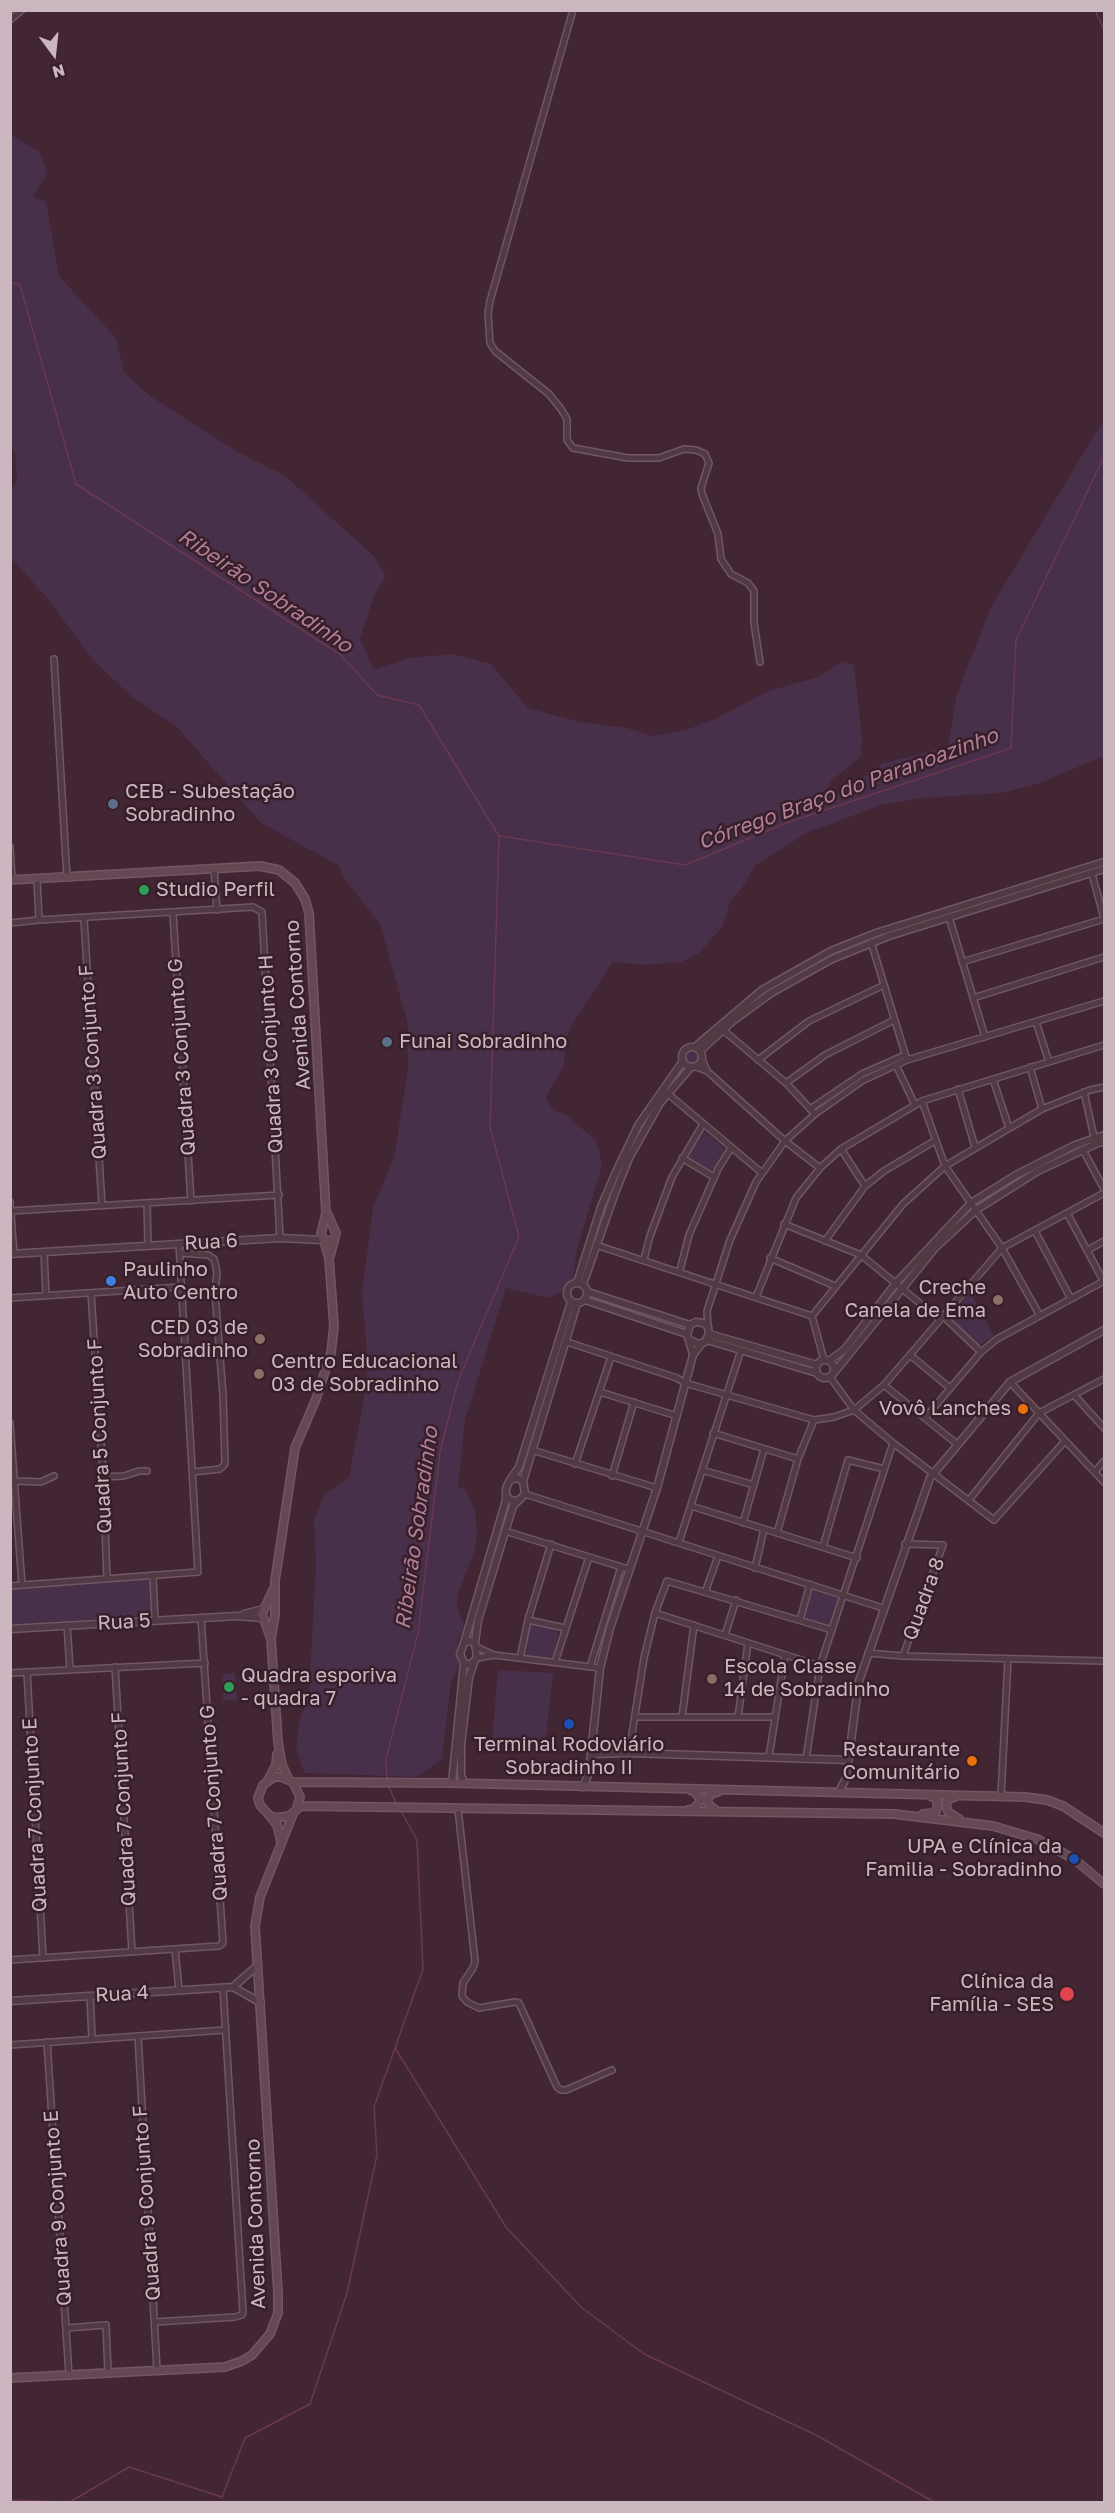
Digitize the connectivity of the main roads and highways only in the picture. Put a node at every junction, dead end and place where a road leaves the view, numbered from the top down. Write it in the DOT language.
graph roads {
  1 [pos="11,880"];
  2 [pos="326,1213"];
  3 [pos="332,1228"];
  4 [pos="323,1230"];
  5 [pos="324,1240"];
  6 [pos="334,1240"];
  7 [pos="329,1258"];
  8 [pos="275,1581"];
  9 [pos="264,1608"];
  10 [pos="274,1613"];
  11 [pos="263,1618"];
  12 [pos="271,1640"];
  13 [pos="278,1742"];
  14 [pos="268,1780"];
  15 [pos="291,1780"];
  16 [pos="683,1788"];
  17 [pos="754,1790"];
  18 [pos="925,1794"];
  19 [pos="961,1795"];
  20 [pos="296,1810"];
  21 [pos="656,1812"];
  22 [pos="720,1812"];
  23 [pos="894,1814"];
  24 [pos="269,1815"];
  25 [pos="963,1821"];
  26 [pos="1103,1831"];
  27 [pos="281,1843"];
  28 [pos="1104,1884"];
  29 [pos="10,2378"];
  1 -- 2 [label="main road, Avenida Contorno"];
  2 -- 3 [label="main road"];
  2 -- 4 [label="main road"];
  3 -- 4 [label="main road"];
  3 -- 6 [label="main road"];
  4 -- 5 [label="main road"];
  5 -- 6 [label="main road"];
  5 -- 7 [label="main road"];
  6 -- 7 [label="main road"];
  7 -- 8 [label="main road"];
  8 -- 9 [label="main road"];
  8 -- 10 [label="main road"];
  9 -- 10 [label="main road"];
  9 -- 11 [label="main road"];
  10 -- 11 [label="main road"];
  10 -- 12 [label="main road"];
  11 -- 12 [label="main road"];
  12 -- 13 [label="main road"];
  13 -- 14 [label="main road"];
  13 -- 15 [label="main road"];
  14 -- 15 [label="main road"];
  14 -- 24 [label="main road"];
  15 -- 16 [label="main road"];
  15 -- 20 [label="main road"];
  16 -- 17 [label="main road"];
  16 -- 21 [label="main road"];
  17 -- 18 [label="main road"];
  17 -- 22 [label="main road"];
  18 -- 19 [label="main road"];
  18 -- 23 [label="main road"];
  19 -- 25 [label="main road"];
  19 -- 26 [label="main road"];
  20 -- 21 [label="main road"];
  20 -- 24 [label="main road"];
  20 -- 27 [label="main road, Avenida Contorno"];
  21 -- 22 [label="main road"];
  22 -- 23 [label="main road"];
  23 -- 25 [label="main road"];
  24 -- 27 [label="main road"];
  25 -- 28 [label="main road"];
  27 -- 29 [label="main road, Avenida Contorno"];
}
